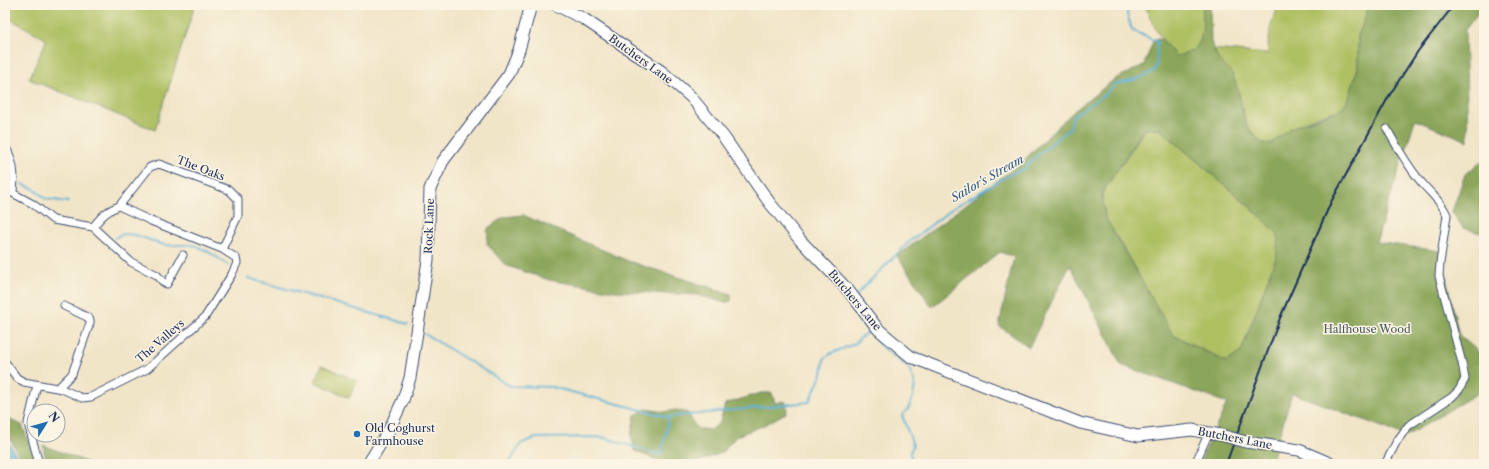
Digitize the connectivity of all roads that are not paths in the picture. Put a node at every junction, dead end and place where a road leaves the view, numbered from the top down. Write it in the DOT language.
graph roads {
  1 [pos="532,5"];
  2 [pos="556,5"];
  3 [pos="1387,129"];
  4 [pos="5,146"];
  5 [pos="5,189"];
  6 [pos="13,191"];
  7 [pos="119,206"];
  8 [pos="93,227"];
  9 [pos="222,249"];
  10 [pos="183,255"];
  11 [pos="64,306"];
  12 [pos="5,362"];
  13 [pos="37,385"];
  14 [pos="58,388"];
  15 [pos="1209,432"];
  16 [pos="39,464"];
  17 [pos="368,464"];
  18 [pos="1195,464"];
  19 [pos="1332,464"];
  20 [pos="1385,464"];
  1 -- 17 [label="street, Rock Lane"];
  2 -- 15 [label="street, Butchers Lane"];
  3 -- 20 [label="street"];
  4 -- 6 [label="street"];
  5 -- 6 [label="street"];
  6 -- 8 [label="street"];
  7 -- 8 [label="street"];
  7 -- 9 [label="street"];
  7 -- 9 [label="street, The Oaks"];
  8 -- 10 [label="street"];
  9 -- 14 [label="street, The Valleys"];
  11 -- 14 [label="street"];
  12 -- 13 [label="street, The Valleys"];
  13 -- 14 [label="street, The Valleys"];
  13 -- 16 [label="street"];
  15 -- 18 [label="street"];
  15 -- 19 [label="street, Butchers Lane, bridge"];
}
